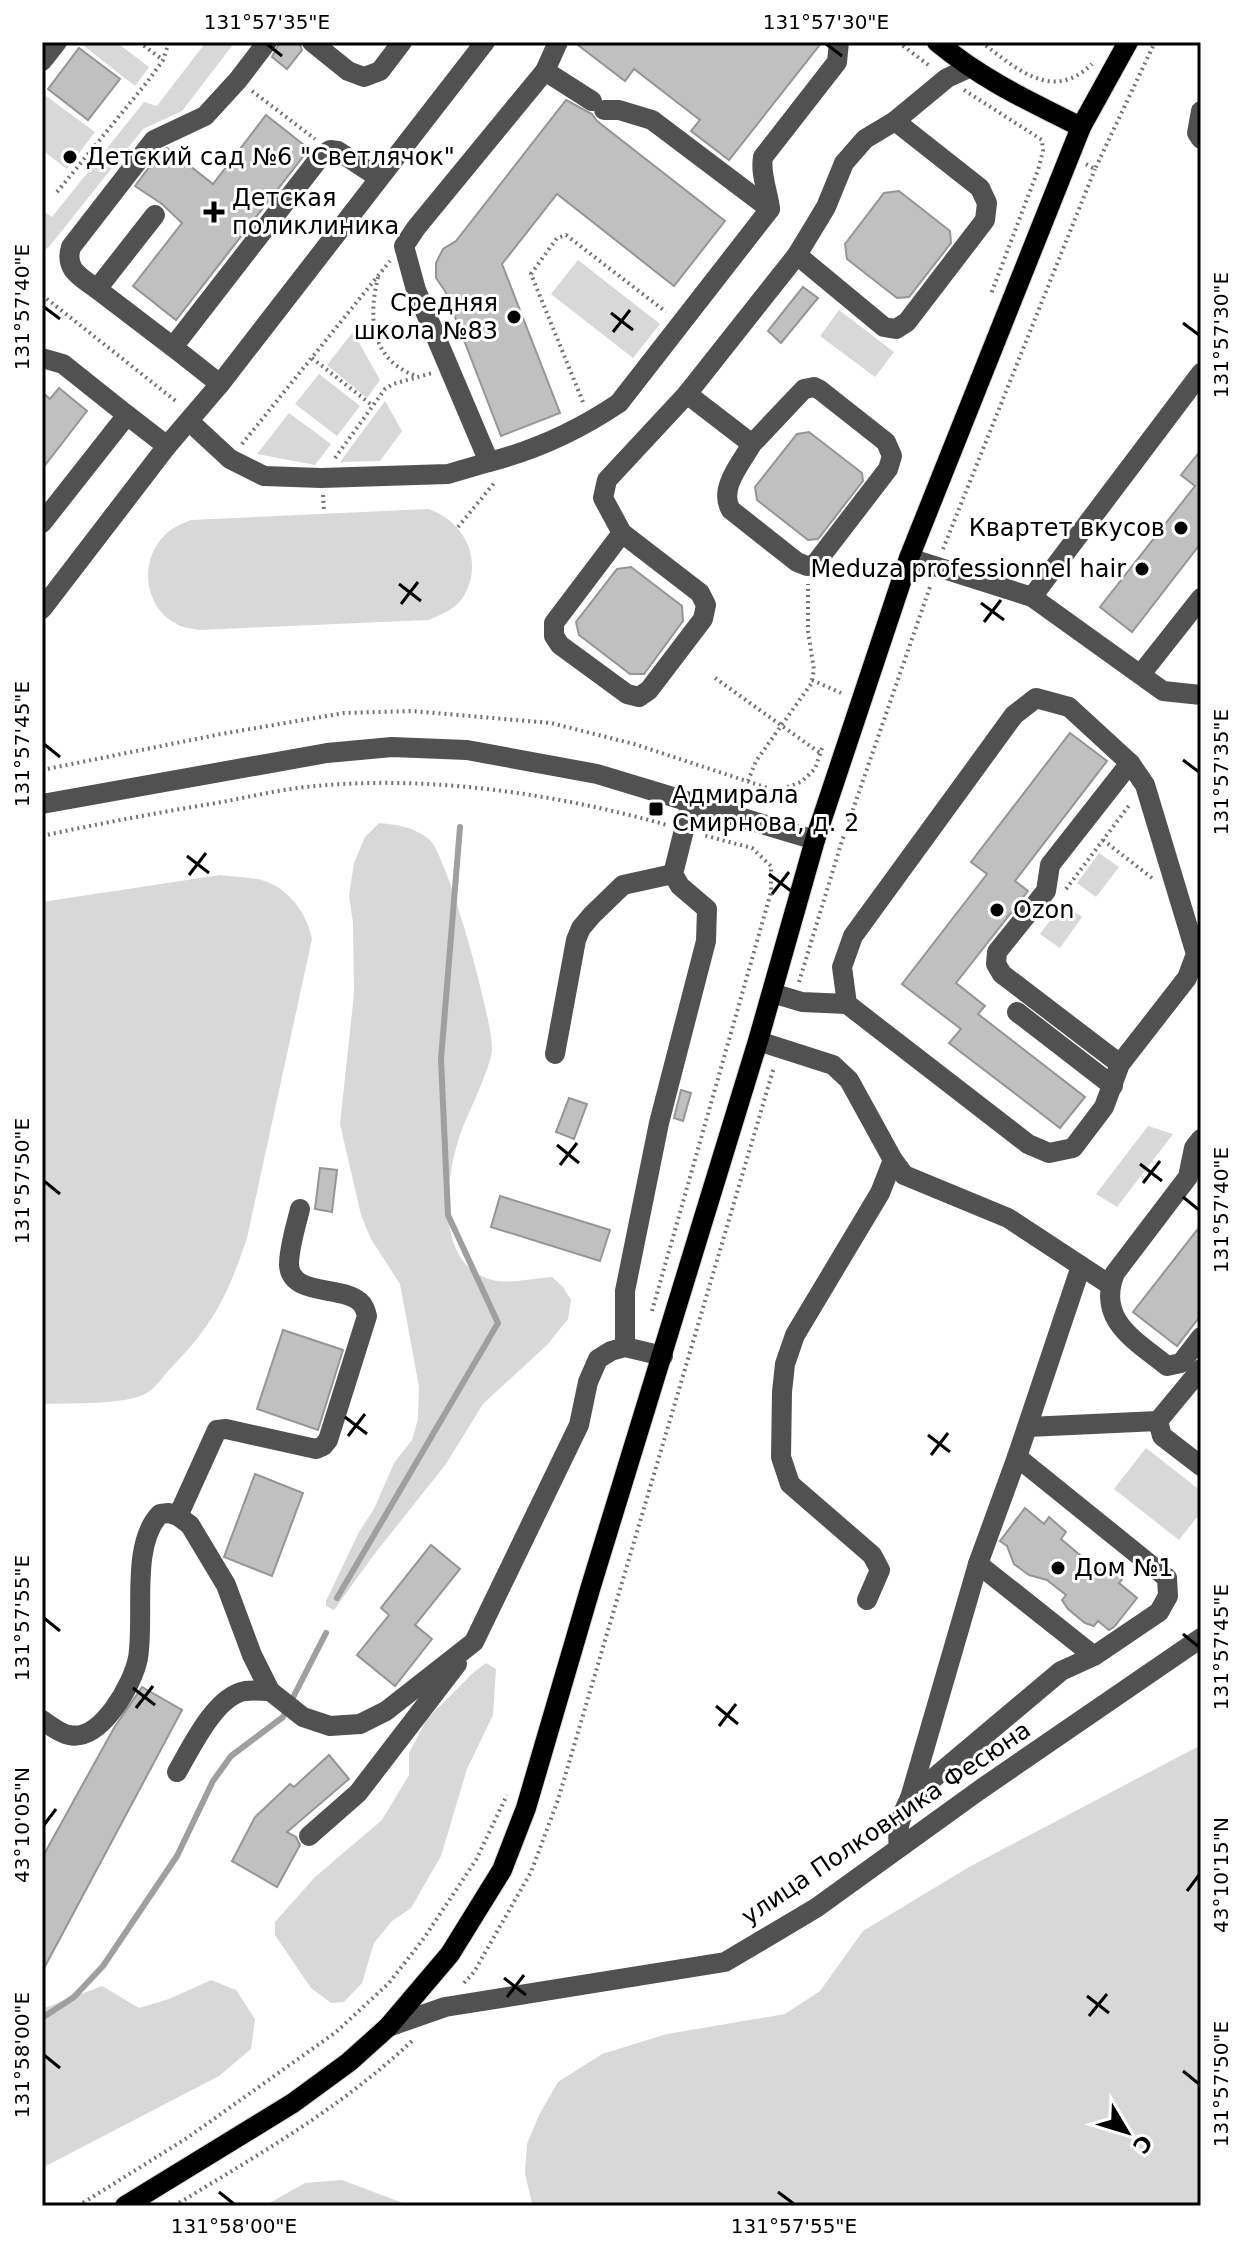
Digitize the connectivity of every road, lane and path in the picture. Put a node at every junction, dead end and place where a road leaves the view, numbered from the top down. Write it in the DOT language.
graph roads {
  1 [pos="57,42"];
  2 [pos="139,42"];
  3 [pos="169,42"];
  4 [pos="267,42"];
  5 [pos="312,42"];
  6 [pos="402,42"];
  7 [pos="485,42"];
  8 [pos="558,42"];
  9 [pos="839,42"];
  10 [pos="898,42"];
  11 [pos="937,42"];
  12 [pos="981,42"];
  13 [pos="1128,42"];
  14 [pos="163,60"];
  15 [pos="1095,60"];
  16 [pos="42,61"];
  17 [pos="969,68"];
  18 [pos="545,71"];
  19 [pos="947,78"];
  20 [pos="238,80"];
  21 [pos="1201,111"];
  22 [pos="895,121"];
  23 [pos="1081,127"];
  24 [pos="1201,139"];
  25 [pos="330,150"];
  26 [pos="379,178"];
  27 [pos="57,192"];
  28 [pos="770,209"];
  29 [pos="155,215"];
  30 [pos="404,246"];
  31 [pos="797,255"];
  32 [pos="379,273"];
  33 [pos="97,289"];
  34 [pos="42,295"];
  35 [pos="987,302"];
  36 [pos="681,323"];
  37 [pos="173,347"];
  38 [pos="42,358"];
  39 [pos="311,358"];
  40 [pos="448,369"];
  41 [pos="1201,373"];
  42 [pos="418,377"];
  43 [pos="220,384"];
  44 [pos="687,394"];
  45 [pos="373,406"];
  46 [pos="127,415"];
  47 [pos="192,419"];
  48 [pos="591,422"];
  49 [pos="752,444"];
  50 [pos="167,446"];
  51 [pos="516,456"];
  52 [pos="230,459"];
  53 [pos="489,462"];
  54 [pos="321,478"];
  55 [pos="42,523"];
  56 [pos="458,527"];
  57 [pos="622,533"];
  58 [pos="909,558"];
  59 [pos="807,566"];
  60 [pos="1032,597"];
  61 [pos="1201,598"];
  62 [pos="42,609"];
  63 [pos="1141,674"];
  64 [pos="715,678"];
  65 [pos="812,680"];
  66 [pos="1201,695"];
  67 [pos="837,705"];
  68 [pos="779,726"];
  69 [pos="825,741"];
  70 [pos="820,754"];
  71 [pos="1130,763"];
  72 [pos="815,769"];
  73 [pos="748,781"];
  74 [pos="1145,785"];
  75 [pos="691,802"];
  76 [pos="42,804"];
  77 [pos="683,830"];
  78 [pos="42,836"];
  79 [pos="815,840"];
  80 [pos="673,874"];
  81 [pos="1182,900"];
  82 [pos="772,993"];
  83 [pos="847,1004"];
  84 [pos="1017,1012"];
  85 [pos="758,1041"];
  86 [pos="555,1054"];
  87 [pos="1120,1064"];
  88 [pos="1113,1086"];
  89 [pos="1201,1139"];
  90 [pos="893,1160"];
  91 [pos="300,1209"];
  92 [pos="1081,1266"];
  93 [pos="1110,1285"];
  94 [pos="1201,1337"];
  95 [pos="633,1348"];
  96 [pos="663,1356"];
  97 [pos="1201,1369"];
  98 [pos="1158,1421"];
  99 [pos="1028,1427"];
  100 [pos="1017,1457"];
  101 [pos="1201,1466"];
  102 [pos="178,1516"];
  103 [pos="978,1564"];
  104 [pos="867,1600"];
  105 [pos="1201,1638"];
  106 [pos="474,1642"];
  107 [pos="1094,1656"];
  108 [pos="270,1691"];
  109 [pos="42,1720"];
  110 [pos="177,1772"];
  111 [pos="510,1784"];
  112 [pos="910,1798"];
  113 [pos="309,1836"];
  114 [pos="899,1847"];
  115 [pos="388,2027"];
  116 [pos="78,2206"];
  117 [pos="125,2206"];
  1 -- 16 [label="street"];
  2 -- 14 [label="path"];
  3 -- 14 [label="path"];
  4 -- 20 [label="street"];
  5 -- 6 [label="street"];
  7 -- 26 [label="street"];
  8 -- 18 [label="street"];
  9 -- 28 [label="street"];
  10 -- 19 [label="path"];
  11 -- 17 [label="main road"];
  12 -- 15 [label="path"];
  13 -- 23 [label="main road"];
  14 -- 27 [label="path"];
  17 -- 19 [label="street"];
  17 -- 23 [label="main road"];
  18 -- 28 [label="street"];
  18 -- 30 [label="street"];
  19 -- 22 [label="street"];
  19 -- 35 [label="path"];
  20 -- 25 [label="path"];
  20 -- 33 [label="street"];
  21 -- 24 [label="street"];
  22 -- 31 [label="street"];
  22 -- 31 [label="street"];
  23 -- 58 [label="main road"];
  25 -- 26 [label="street"];
  25 -- 37 [label="street"];
  26 -- 43 [label="street"];
  28 -- 36 [label="street"];
  29 -- 33 [label="street"];
  30 -- 32 [label="path"];
  30 -- 40 [label="street"];
  31 -- 44 [label="street"];
  32 -- 39 [label="path"];
  32 -- 42 [label="path"];
  33 -- 37 [label="street"];
  34 -- 47 [label="path"];
  36 -- 48 [label="street"];
  36 -- 48 [label="path"];
  37 -- 43 [label="street"];
  38 -- 46 [label="street"];
  39 -- 45 [label="path"];
  39 -- 52 [label="path"];
  40 -- 42 [label="path"];
  40 -- 53 [label="street"];
  41 -- 60 [label="street"];
  42 -- 45 [label="path"];
  43 -- 47 [label="street"];
  44 -- 49 [label="street"];
  44 -- 57 [label="street"];
  45 -- 54 [label="path"];
  46 -- 50 [label="street"];
  46 -- 55 [label="street"];
  47 -- 50 [label="street"];
  47 -- 52 [label="street"];
  48 -- 51 [label="street"];
  49 -- 59 [label="street"];
  49 -- 59 [label="street"];
  50 -- 62 [label="street"];
  51 -- 53 [label="street"];
  51 -- 56 [label="path"];
  52 -- 54 [label="street"];
  53 -- 54 [label="street"];
  57 -- 57 [label="street"];
  58 -- 60 [label="street"];
  58 -- 79 [label="main road"];
  59 -- 65 [label="path"];
  60 -- 63 [label="street"];
  61 -- 63 [label="street"];
  63 -- 66 [label="street"];
  64 -- 68 [label="path"];
  65 -- 67 [label="path"];
  65 -- 68 [label="path"];
  68 -- 70 [label="path"];
  68 -- 73 [label="path"];
  69 -- 70 [label="path"];
  70 -- 72 [label="path"];
  71 -- 74 [label="street"];
  71 -- 83 [label="street"];
  71 -- 87 [label="street"];
  74 -- 81 [label="street"];
  74 -- 81 [label="path"];
  75 -- 76 [label="street"];
  75 -- 77 [label="street"];
  75 -- 79 [label="street"];
  77 -- 78 [label="path"];
  77 -- 80 [label="street"];
  77 -- 95 [label="path"];
  79 -- 82 [label="main road"];
  80 -- 86 [label="street"];
  80 -- 95 [label="street"];
  81 -- 87 [label="street"];
  82 -- 83 [label="street"];
  82 -- 85 [label="main road"];
  83 -- 88 [label="street"];
  84 -- 88 [label="street"];
  85 -- 90 [label="street"];
  85 -- 96 [label="main road"];
  87 -- 88 [label="street"];
  89 -- 93 [label="street"];
  90 -- 92 [label="street"];
  90 -- 104 [label="street"];
  91 -- 102 [label="street"];
  92 -- 93 [label="street"];
  92 -- 99 [label="street"];
  93 -- 94 [label="street"];
  95 -- 96 [label="street"];
  95 -- 106 [label="street"];
  96 -- 115 [label="main road"];
  97 -- 98 [label="street"];
  98 -- 99 [label="street"];
  98 -- 101 [label="street"];
  99 -- 100 [label="street"];
  100 -- 103 [label="street"];
  100 -- 107 [label="street"];
  102 -- 108 [label="street"];
  102 -- 109 [label="street"];
  103 -- 107 [label="street"];
  103 -- 112 [label="street"];
  105 -- 114 [label="street, улица Полковника Фесюна"];
  106 -- 108 [label="street"];
  106 -- 113 [label="street"];
  107 -- 112 [label="street"];
  108 -- 110 [label="street"];
  111 -- 116 [label="path"];
  112 -- 114 [label="street"];
  114 -- 115 [label="street, улица Полковника Фесюна"];
  115 -- 117 [label="main road"];
}
